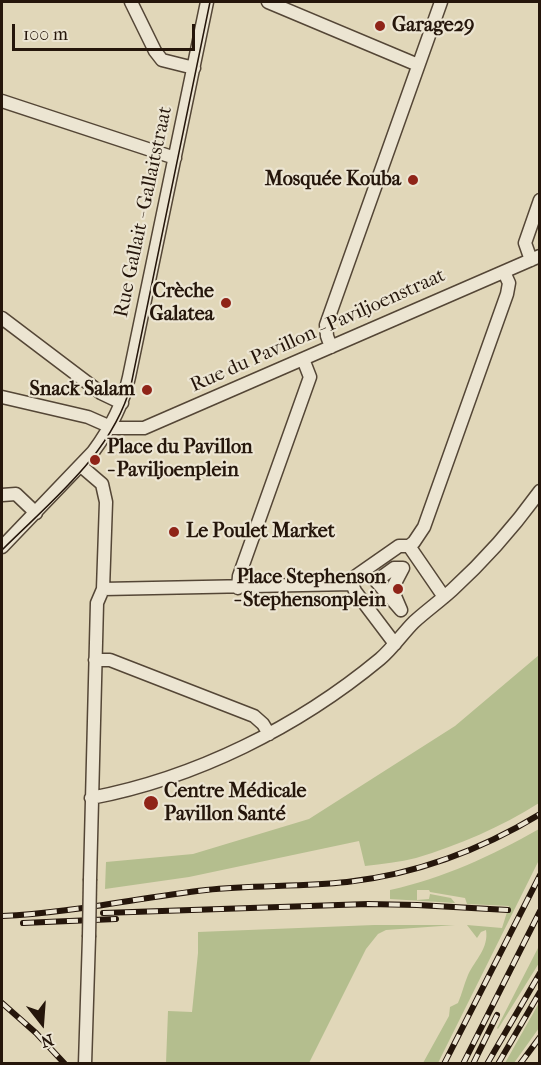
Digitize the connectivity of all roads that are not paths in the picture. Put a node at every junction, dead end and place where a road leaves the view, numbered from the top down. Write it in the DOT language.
graph roads {
  1 [pos="131,2"];
  2 [pos="207,2"];
  3 [pos="268,2"];
  4 [pos="441,2"];
  5 [pos="418,65"];
  6 [pos="194,68"];
  7 [pos="2,102"];
  8 [pos="175,158"];
  9 [pos="540,200"];
  10 [pos="535,258"];
  11 [pos="504,272"];
  12 [pos="2,318"];
  13 [pos="331,347"];
  14 [pos="303,359"];
  15 [pos="2,397"];
  16 [pos="122,403"];
  17 [pos="110,427"];
  18 [pos="81,466"];
  19 [pos="540,491"];
  20 [pos="2,495"];
  21 [pos="36,513"];
  22 [pos="409,546"];
  23 [pos="2,547"];
  24 [pos="409,577"];
  25 [pos="352,584"];
  26 [pos="238,588"];
  27 [pos="103,589"];
  28 [pos="389,591"];
  29 [pos="444,597"];
  30 [pos="395,644"];
  31 [pos="95,660"];
  32 [pos="269,734"];
  33 [pos="91,798"];
  34 [pos="85,1064"];
  1 -- 6 [label="street"];
  2 -- 6 [label="street, Rue Gallait - Gallaitstraat"];
  3 -- 5 [label="street"];
  4 -- 5 [label="street"];
  5 -- 13 [label="street"];
  6 -- 8 [label="street, Rue Gallait - Gallaitstraat"];
  7 -- 8 [label="street"];
  8 -- 16 [label="street, Rue Gallait - Gallaitstraat"];
  9 -- 10 [label="street"];
  10 -- 11 [label="street, Rue du Pavillon - Paviljoenstraat"];
  11 -- 13 [label="street, Rue du Pavillon - Paviljoenstraat"];
  11 -- 22 [label="street"];
  12 -- 16 [label="street"];
  13 -- 14 [label="street, Rue du Pavillon - Paviljoenstraat"];
  14 -- 17 [label="street, Rue du Pavillon - Paviljoenstraat"];
  14 -- 26 [label="street"];
  15 -- 17 [label="street, Rue du Pavillon - Paviljoenstraat"];
  16 -- 17 [label="street, Rue Gallait - Gallaitstraat"];
  17 -- 18 [label="street"];
  18 -- 21 [label="street"];
  18 -- 27 [label="street"];
  19 -- 29 [label="street"];
  20 -- 21 [label="street"];
  21 -- 23 [label="street"];
  22 -- 25 [label="street"];
  22 -- 29 [label="street"];
  24 -- 28 [label="street"];
  25 -- 26 [label="street"];
  25 -- 30 [label="street"];
  26 -- 27 [label="street"];
  27 -- 31 [label="street"];
  28 -- 28 [label="street"];
  29 -- 30 [label="street"];
  30 -- 32 [label="street"];
  31 -- 32 [label="street"];
  31 -- 33 [label="street"];
  32 -- 33 [label="street"];
  33 -- 34 [label="street, bridge"];
}
